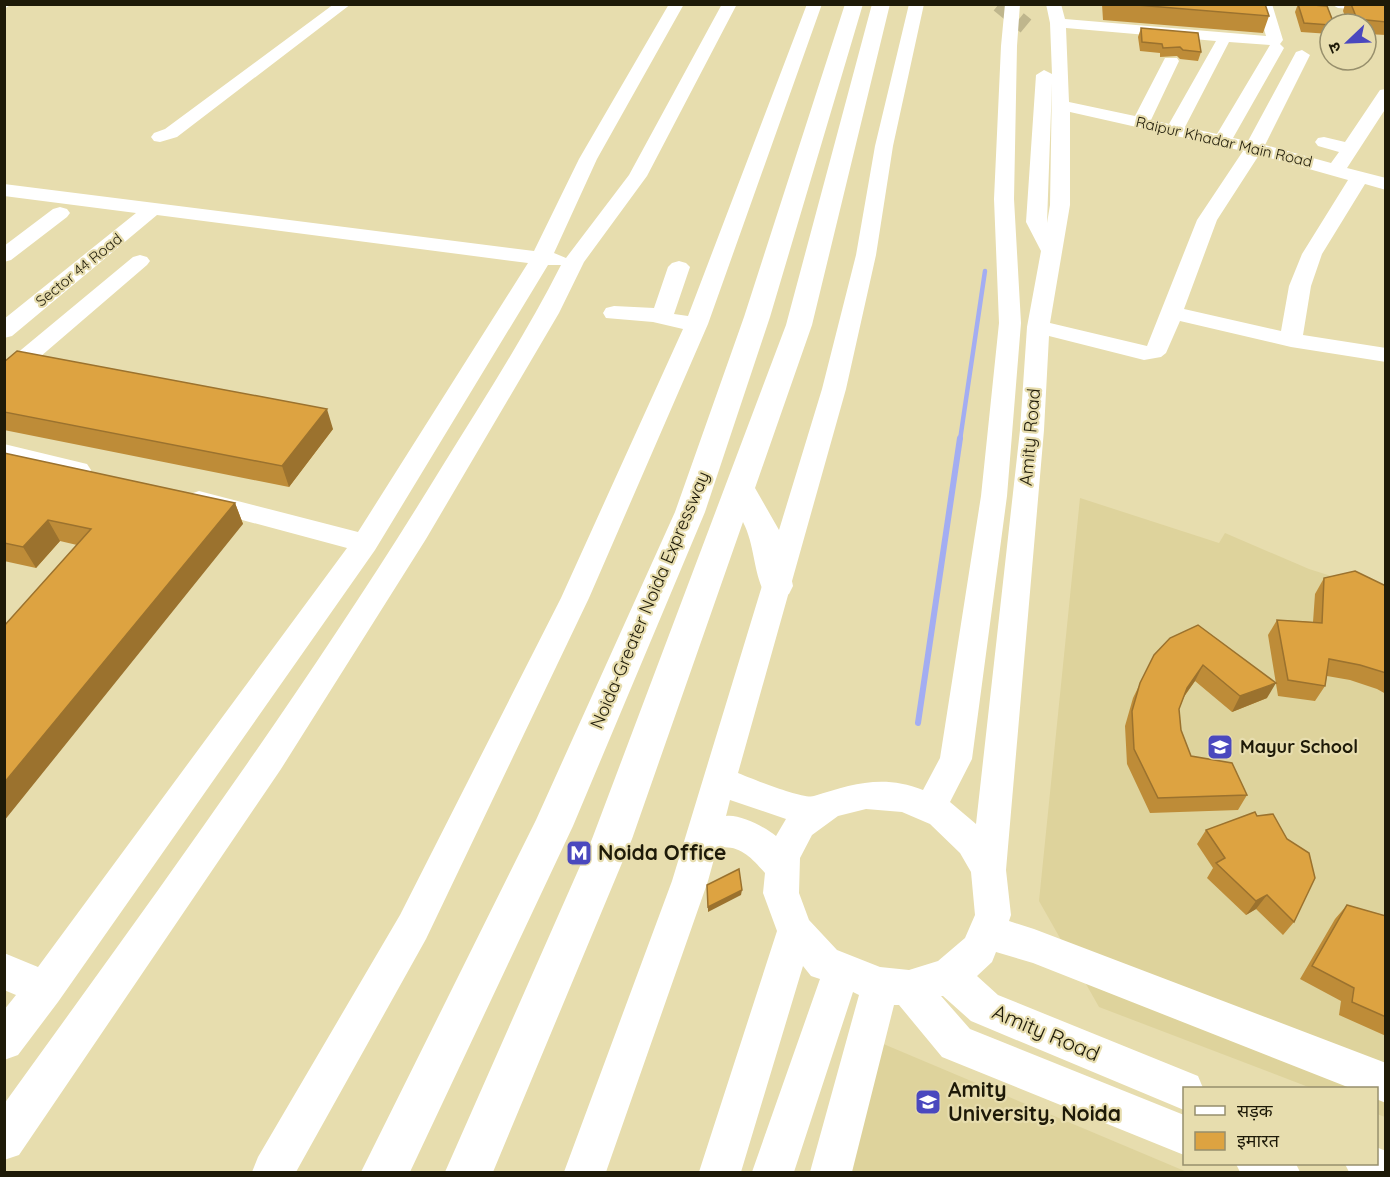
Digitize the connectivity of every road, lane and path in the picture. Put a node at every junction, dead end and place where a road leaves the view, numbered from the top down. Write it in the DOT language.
graph roads {
  1 [pos="344,4"];
  2 [pos="677,4"];
  3 [pos="694,4"];
  4 [pos="712,4"];
  5 [pos="730,4"];
  6 [pos="815,4"];
  7 [pos="854,4"];
  8 [pos="881,4"];
  9 [pos="916,4"];
  10 [pos="1013,4"];
  11 [pos="1053,4"];
  12 [pos="1338,4"];
  13 [pos="1086,5"];
  14 [pos="1347,5"];
  15 [pos="1386,8"];
  16 [pos="1263,10"];
  17 [pos="1086,25"];
  18 [pos="1042,26"];
  19 [pos="1221,43"];
  20 [pos="1276,48"];
  21 [pos="1302,55"];
  22 [pos="1171,61"];
  23 [pos="1386,93"];
  24 [pos="1061,105"];
  25 [pos="1140,123"];
  26 [pos="1174,131"];
  27 [pos="160,137"];
  28 [pos="1221,142"];
  29 [pos="1324,142"];
  30 [pos="1254,148"];
  31 [pos="1349,149"];
  32 [pos="1337,169"];
  33 [pos="1360,176"];
  34 [pos="1386,184"];
  35 [pos="4,190"];
  36 [pos="574,190"];
  37 [pos="623,196"];
  38 [pos="4,206"];
  39 [pos="153,209"];
  40 [pos="60,213"];
  41 [pos="134,224"];
  42 [pos="1007,238"];
  43 [pos="1052,251"];
  44 [pos="4,256"];
  45 [pos="140,261"];
  46 [pos="679,267"];
  47 [pos="537,268"];
  48 [pos="569,271"];
  49 [pos="1170,312"];
  50 [pos="614,313"];
  51 [pos="662,317"];
  52 [pos="697,324"];
  53 [pos="1038,327"];
  54 [pos="4,331"];
  55 [pos="1291,340"];
  56 [pos="1386,355"];
  57 [pos="4,376"];
  58 [pos="4,452"];
  59 [pos="97,475"];
  60 [pos="740,488"];
  61 [pos="178,495"];
  62 [pos="365,543"];
  63 [pos="777,586"];
  64 [pos="719,780"];
  65 [pos="930,809"];
  66 [pos="816,813"];
  67 [pos="703,835"];
  68 [pos="782,868"];
  69 [pos="988,870"];
  70 [pos="795,931"];
  71 [pos="986,932"];
  72 [pos="4,971"];
  73 [pos="841,971"];
  74 [pos="949,976"];
  75 [pos="895,986"];
  76 [pos="45,988"];
  77 [pos="4,1041"];
  78 [pos="1386,1083"];
  79 [pos="1183,1089"];
  80 [pos="1183,1134"];
  81 [pos="4,1140"];
  82 [pos="1259,1165"];
  83 [pos="1368,1165"];
  84 [pos="1386,1172"];
  85 [pos="273,1173"];
  86 [pos="385,1173"];
  87 [pos="469,1173"];
  88 [pos="585,1173"];
  89 [pos="720,1173"];
  90 [pos="773,1173"];
  91 [pos="831,1173"];
  92 [pos="1279,1173"];
  1 -- 27 [label="street"];
  2 -- 36 [label="street"];
  3 -- 36 [label="street"];
  4 -- 37 [label="street"];
  5 -- 37 [label="street"];
  6 -- 52 [label="street"];
  7 -- 86 [label="highway, Noida-Greater Noida Expressway"];
  8 -- 60 [label="highway"];
  9 -- 63 [label="street"];
  10 -- 42 [label="street, Amity Road"];
  11 -- 18 [label="street, Amity Road"];
  12 -- 14 [label="street"];
  13 -- 17 [label="street"];
  14 -- 15 [label="street"];
  16 -- 17 [label="street"];
  17 -- 18 [label="street"];
  18 -- 24 [label="street, Amity Road"];
  18 -- 42 [label="street"];
  18 -- 43 [label="street"];
  19 -- 26 [label="street"];
  20 -- 28 [label="street"];
  21 -- 30 [label="street"];
  22 -- 25 [label="street"];
  23 -- 31 [label="street"];
  24 -- 25 [label="street, Raipur Khadar Main Road"];
  24 -- 43 [label="street, Amity Road"];
  25 -- 26 [label="street, Raipur Khadar Main Road"];
  26 -- 28 [label="street, Raipur Khadar Main Road"];
  28 -- 30 [label="street, Raipur Khadar Main Road"];
  29 -- 31 [label="street"];
  30 -- 32 [label="street, Raipur Khadar Main Road"];
  30 -- 49 [label="street"];
  31 -- 32 [label="street"];
  32 -- 33 [label="street, Raipur Khadar Main Road"];
  33 -- 34 [label="street, Raipur Khadar Main Road"];
  33 -- 55 [label="street"];
  35 -- 39 [label="street"];
  36 -- 47 [label="street"];
  37 -- 48 [label="street"];
  38 -- 40 [label="street"];
  39 -- 41 [label="street, Sector 44 Road"];
  39 -- 47 [label="street"];
  40 -- 41 [label="street"];
  40 -- 44 [label="street"];
  41 -- 47 [label="street"];
  41 -- 54 [label="street, Sector 44 Road"];
  42 -- 65 [label="street, Amity Road"];
  43 -- 53 [label="street, Amity Road"];
  45 -- 57 [label="street"];
  46 -- 51 [label="street"];
  47 -- 48 [label="street"];
  47 -- 62 [label="street"];
  48 -- 81 [label="street"];
  49 -- 53 [label="street"];
  49 -- 55 [label="street"];
  50 -- 51 [label="street"];
  51 -- 52 [label="street"];
  52 -- 85 [label="street"];
  53 -- 69 [label="street, Amity Road"];
  55 -- 56 [label="street"];
  58 -- 59 [label="street"];
  60 -- 63 [label="highway"];
  60 -- 87 [label="highway"];
  61 -- 62 [label="street"];
  62 -- 76 [label="street"];
  63 -- 64 [label="street"];
  64 -- 66 [label="street"];
  64 -- 67 [label="street"];
  65 -- 66 [label="street"];
  65 -- 69 [label="street"];
  66 -- 68 [label="street"];
  67 -- 68 [label="street"];
  67 -- 88 [label="street"];
  68 -- 70 [label="street"];
  69 -- 71 [label="street"];
  70 -- 73 [label="street"];
  70 -- 89 [label="street"];
  71 -- 74 [label="street"];
  71 -- 78 [label="street"];
  72 -- 76 [label="street"];
  73 -- 75 [label="street"];
  73 -- 90 [label="street"];
  74 -- 75 [label="street"];
  74 -- 79 [label="street, Amity Road"];
  75 -- 80 [label="street"];
  75 -- 91 [label="street"];
  76 -- 77 [label="street"];
  82 -- 92 [label="street"];
  83 -- 84 [label="street"];
}
